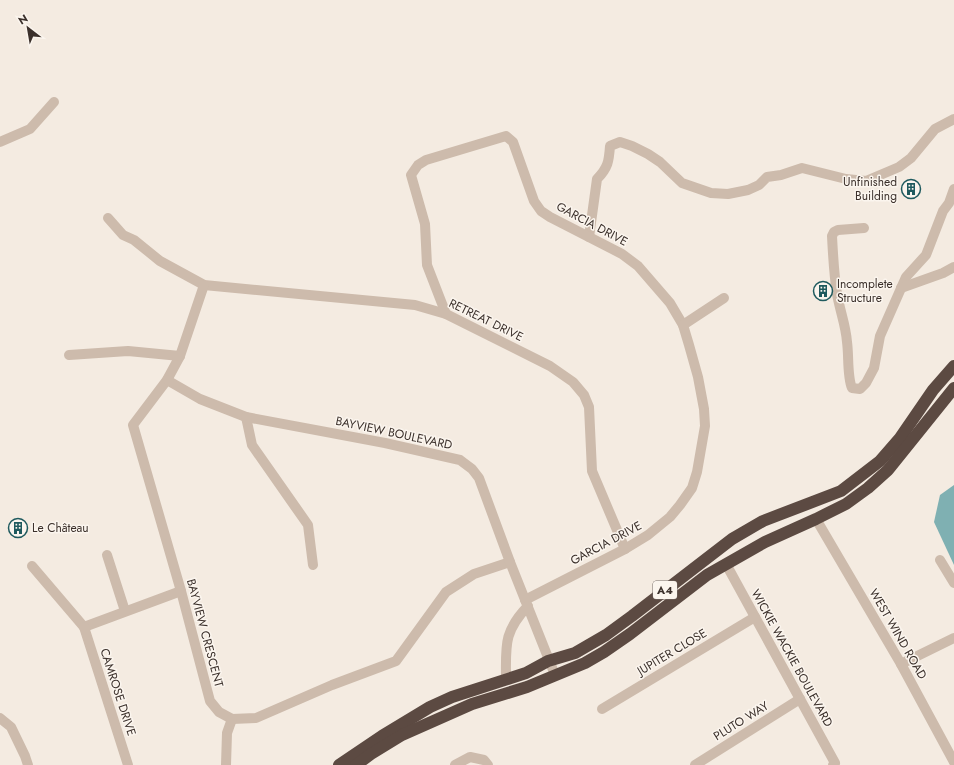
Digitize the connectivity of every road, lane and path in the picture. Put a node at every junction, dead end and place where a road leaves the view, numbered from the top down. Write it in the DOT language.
graph roads {
  1 [pos="54,102"];
  2 [pos="954,118"];
  3 [pos="0,142"];
  4 [pos="954,179"];
  5 [pos="954,185"];
  6 [pos="954,189"];
  7 [pos="108,218"];
  8 [pos="864,228"];
  9 [pos="589,237"];
  10 [pos="954,267"];
  11 [pos="204,285"];
  12 [pos="901,288"];
  13 [pos="724,298"];
  14 [pos="446,314"];
  15 [pos="683,325"];
  16 [pos="69,355"];
  17 [pos="180,356"];
  18 [pos="954,366"];
  19 [pos="167,380"];
  20 [pos="954,388"];
  21 [pos="246,417"];
  22 [pos="816,519"];
  23 [pos="625,549"];
  24 [pos="107,555"];
  25 [pos="940,560"];
  26 [pos="510,562"];
  27 [pos="726,564"];
  28 [pos="312,565"];
  29 [pos="32,566"];
  30 [pos="954,583"];
  31 [pos="181,591"];
  32 [pos="527,603"];
  33 [pos="125,611"];
  34 [pos="755,617"];
  35 [pos="84,627"];
  36 [pos="954,638"];
  37 [pos="548,661"];
  38 [pos="901,664"];
  39 [pos="555,675"];
  40 [pos="506,680"];
  41 [pos="800,699"];
  42 [pos="602,709"];
  43 [pos="0,718"];
  44 [pos="232,719"];
  45 [pos="954,762"];
  46 [pos="28,765"];
  47 [pos="128,765"];
  48 [pos="226,765"];
  49 [pos="339,765"];
  50 [pos="356,765"];
  51 [pos="455,765"];
  52 [pos="488,765"];
  53 [pos="695,765"];
  54 [pos="833,765"];
  1 -- 3 [label="street"];
  2 -- 9 [label="street"];
  4 -- 5 [label="street"];
  6 -- 12 [label="street"];
  7 -- 11 [label="street"];
  8 -- 12 [label="street"];
  9 -- 14 [label="street, GARCIA DRIVE"];
  9 -- 15 [label="street, GARCIA DRIVE"];
  10 -- 12 [label="street"];
  11 -- 14 [label="street, RETREAT DRIVE"];
  11 -- 17 [label="street, BAYVIEW CRESCENT"];
  13 -- 15 [label="street"];
  14 -- 23 [label="street, RETREAT DRIVE"];
  15 -- 23 [label="street, GARCIA DRIVE"];
  16 -- 17 [label="street"];
  17 -- 19 [label="street, BAYVIEW CRESCENT"];
  18 -- 37 [label="highway, A4"];
  19 -- 21 [label="street, BAYVIEW BOULEVARD"];
  19 -- 31 [label="street, BAYVIEW CRESCENT"];
  20 -- 22 [label="highway, A4"];
  21 -- 26 [label="street, BAYVIEW BOULEVARD"];
  21 -- 28 [label="street"];
  22 -- 27 [label="highway, A4"];
  22 -- 38 [label="street, WEST WIND ROAD"];
  23 -- 32 [label="street, GARCIA DRIVE"];
  24 -- 33 [label="street"];
  25 -- 30 [label="street"];
  26 -- 32 [label="street, BAYVIEW BOULEVARD"];
  26 -- 44 [label="street"];
  27 -- 34 [label="street, WICKIE WACKIE BOULEVARD"];
  27 -- 39 [label="highway, A4"];
  29 -- 35 [label="street"];
  31 -- 33 [label="street"];
  31 -- 44 [label="street, BAYVIEW CRESCENT"];
  32 -- 37 [label="street, BAYVIEW BOULEVARD"];
  32 -- 40 [label="street"];
  33 -- 35 [label="street"];
  34 -- 41 [label="street, WICKIE WACKIE BOULEVARD"];
  34 -- 42 [label="street, JUPITER CLOSE"];
  35 -- 47 [label="street, CAMROSE DRIVE"];
  36 -- 38 [label="street"];
  37 -- 39 [label="street, BAYVIEW BOULEVARD"];
  37 -- 40 [label="highway, A4"];
  38 -- 45 [label="street, WEST WIND ROAD"];
  39 -- 50 [label="highway, A4"];
  40 -- 49 [label="highway, A4"];
  41 -- 53 [label="street, PLUTO WAY"];
  41 -- 54 [label="street, WICKIE WACKIE BOULEVARD"];
  43 -- 46 [label="street"];
  44 -- 48 [label="street"];
  51 -- 52 [label="street"];
}
